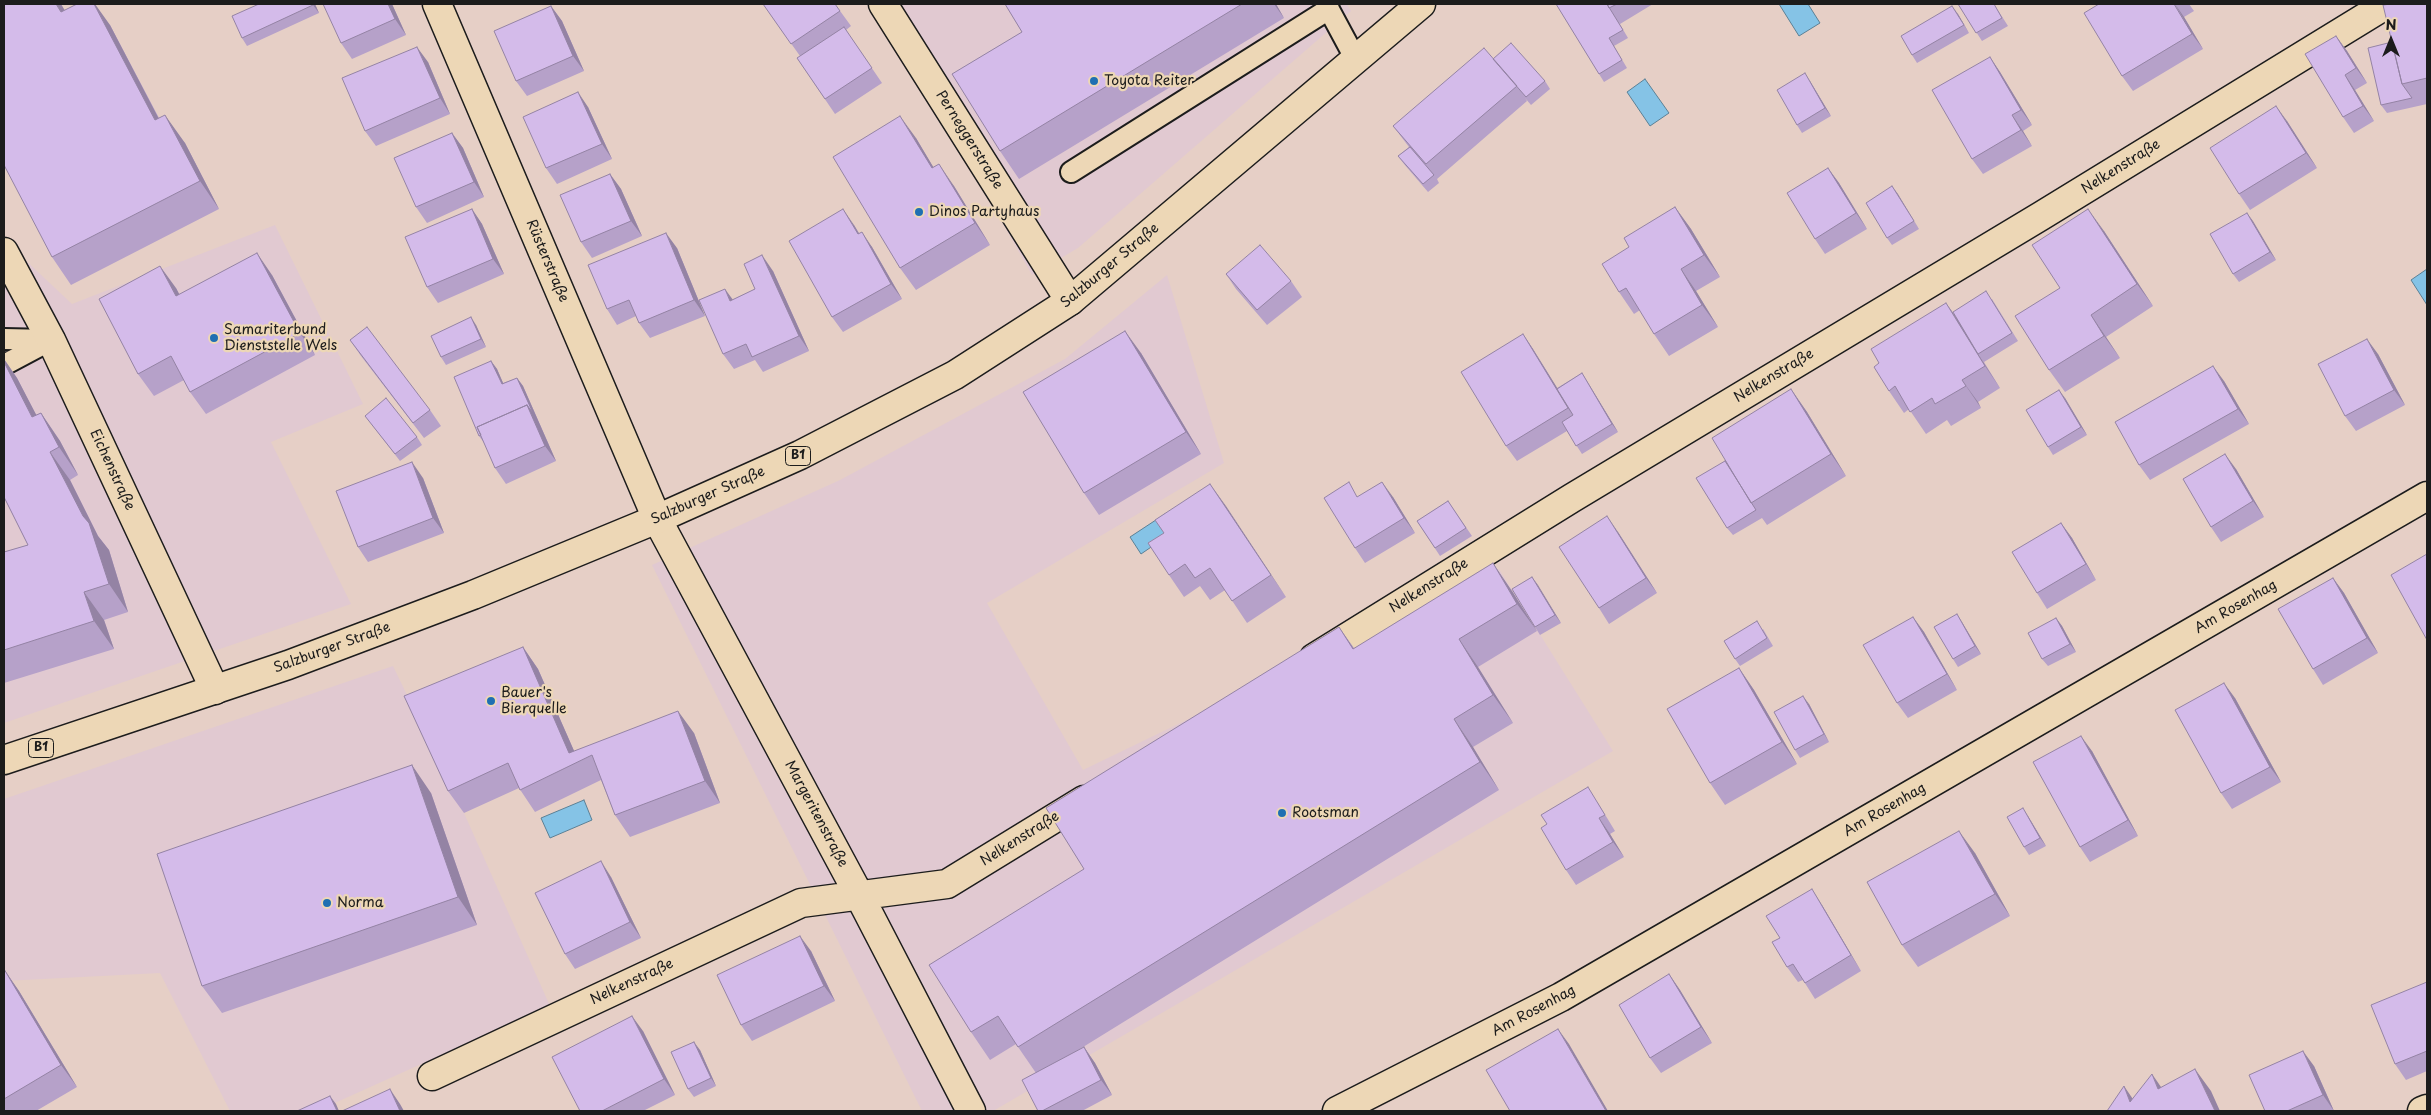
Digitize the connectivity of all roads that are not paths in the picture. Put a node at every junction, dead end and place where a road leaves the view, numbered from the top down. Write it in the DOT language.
graph roads {
  1 [pos="437,4"];
  2 [pos="883,4"];
  3 [pos="1421,4"];
  4 [pos="2387,4"];
  5 [pos="1328,6"];
  6 [pos="1354,58"];
  7 [pos="1071,172"];
  8 [pos="4,252"];
  9 [pos="1070,301"];
  10 [pos="4,339"];
  11 [pos="51,340"];
  12 [pos="4,365"];
  13 [pos="2427,496"];
  14 [pos="657,519"];
  15 [pos="1296,668"];
  16 [pos="215,690"];
  17 [pos="4,760"];
  18 [pos="1109,784"];
  19 [pos="859,895"];
  20 [pos="432,1076"];
  21 [pos="2427,1109"];
  22 [pos="971,1111"];
  23 [pos="1337,1111"];
  24 [pos="2422,1111"];
  1 -- 14 [label="street, Rüsterstraße"];
  2 -- 9 [label="street, Perneggerstraße"];
  3 -- 6 [label="street, Salzburger Straße / B1"];
  4 -- 15 [label="street, Nelkenstraße"];
  5 -- 6 [label="lane"];
  5 -- 7 [label="lane"];
  6 -- 9 [label="street, Salzburger Straße / B1"];
  8 -- 11 [label="street, Eichenstraße"];
  9 -- 14 [label="street, Salzburger Straße / B1"];
  10 -- 11 [label="lane"];
  11 -- 12 [label="lane"];
  11 -- 16 [label="street, Eichenstraße"];
  13 -- 23 [label="street, Am Rosenhag"];
  14 -- 16 [label="street, Salzburger Straße / B1"];
  14 -- 19 [label="street, Margeritenstraße"];
  16 -- 17 [label="street, Salzburger Straße / B1"];
  18 -- 19 [label="street, Nelkenstraße"];
  19 -- 20 [label="street, Nelkenstraße"];
  19 -- 22 [label="street, Margeritenstraße"];
  21 -- 24 [label="street"];
}
